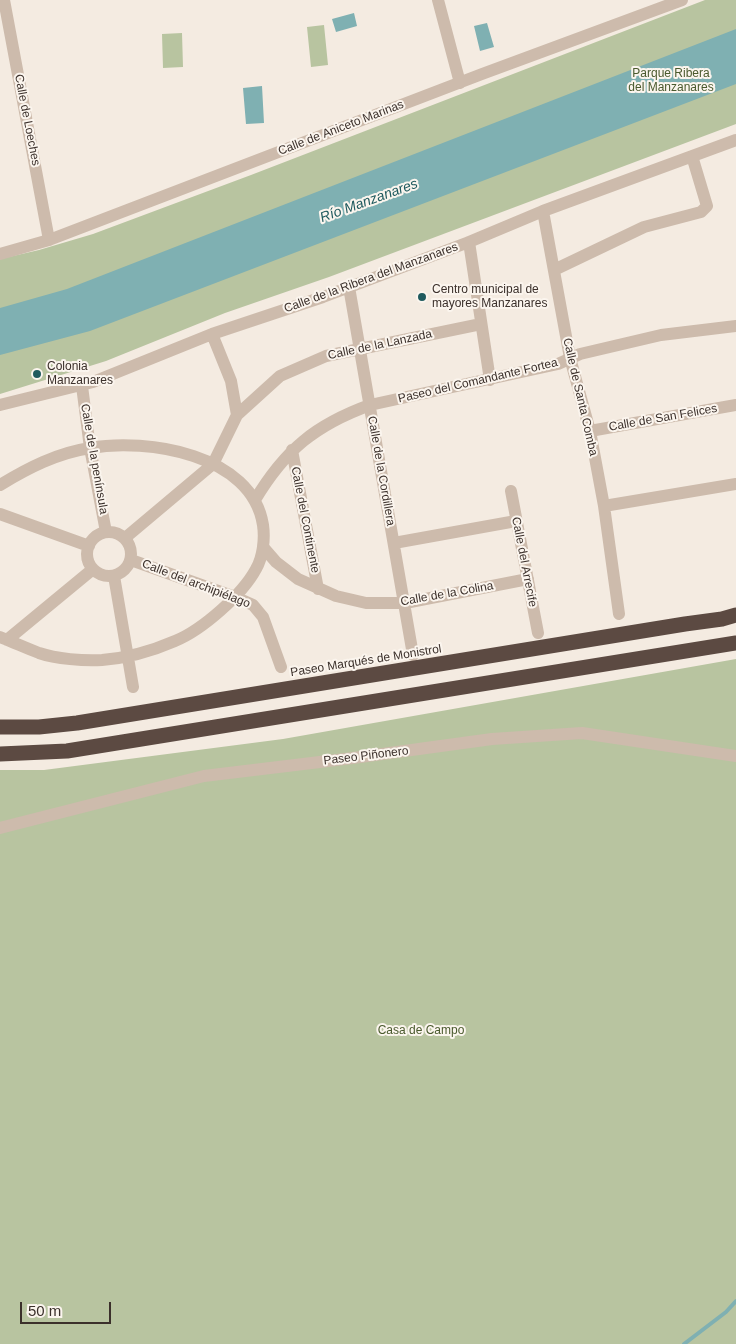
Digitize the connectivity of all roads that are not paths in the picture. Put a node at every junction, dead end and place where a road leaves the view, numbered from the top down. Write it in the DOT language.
graph roads {
  1 [pos="4,0"];
  2 [pos="438,0"];
  3 [pos="679,1"];
  4 [pos="460,83"];
  5 [pos="736,140"];
  6 [pos="692,156"];
  7 [pos="543,211"];
  8 [pos="49,240"];
  9 [pos="469,242"];
  10 [pos="0,254"];
  11 [pos="554,270"];
  12 [pos="349,287"];
  13 [pos="481,324"];
  14 [pos="736,326"];
  15 [pos="212,334"];
  16 [pos="360,349"];
  17 [pos="570,358"];
  18 [pos="490,380"];
  19 [pos="82,386"];
  20 [pos="1,405"];
  21 [pos="370,405"];
  22 [pos="736,405"];
  23 [pos="236,415"];
  24 [pos="590,431"];
  25 [pos="90,448"];
  26 [pos="292,450"];
  27 [pos="213,464"];
  28 [pos="736,484"];
  29 [pos="0,486"];
  30 [pos="511,491"];
  31 [pos="254,500"];
  32 [pos="604,506"];
  33 [pos="0,514"];
  34 [pos="516,521"];
  35 [pos="106,532"];
  36 [pos="125,538"];
  37 [pos="394,544"];
  38 [pos="89,546"];
  39 [pos="263,547"];
  40 [pos="131,560"];
  41 [pos="93,569"];
  42 [pos="114,576"];
  43 [pos="528,579"];
  44 [pos="318,589"];
  45 [pos="235,597"];
  46 [pos="405,603"];
  47 [pos="619,614"];
  48 [pos="736,615"];
  49 [pos="538,633"];
  50 [pos="3,638"];
  51 [pos="736,643"];
  52 [pos="413,655"];
  53 [pos="128,658"];
  54 [pos="280,667"];
  55 [pos="133,687"];
  56 [pos="2,727"];
  57 [pos="0,754"];
  58 [pos="736,756"];
  59 [pos="0,828"];
  1 -- 8 [label="street, Calle de Loeches"];
  2 -- 4 [label="street"];
  3 -- 4 [label="street, Calle de Aniceto Marinas"];
  4 -- 8 [label="street, Calle de Aniceto Marinas"];
  5 -- 6 [label="street, Calle de la Ribera del Manzanares"];
  6 -- 7 [label="street, Calle de la Ribera del Manzanares"];
  6 -- 11 [label="street"];
  7 -- 9 [label="street, Calle de la Ribera del Manzanares"];
  7 -- 11 [label="street, Calle de Santa Comba"];
  8 -- 10 [label="street, Calle de Aniceto Marinas"];
  9 -- 12 [label="street, Calle de la Ribera del Manzanares"];
  9 -- 13 [label="street"];
  11 -- 17 [label="street, Calle de Santa Comba"];
  12 -- 15 [label="street, Calle de la Ribera del Manzanares"];
  12 -- 16 [label="street, Calle de la Cordillera"];
  13 -- 16 [label="street, Calle de la Lanzada"];
  13 -- 18 [label="street"];
  14 -- 17 [label="street, Paseo del Comandante Fortea"];
  15 -- 19 [label="street, Calle de la Ribera del Manzanares"];
  15 -- 23 [label="street"];
  16 -- 21 [label="street, Calle de la Cordillera"];
  16 -- 23 [label="street, Calle de la Lanzada"];
  17 -- 18 [label="street, Paseo del Comandante Fortea"];
  17 -- 24 [label="street, Calle de Santa Comba"];
  18 -- 21 [label="street, Paseo del Comandante Fortea"];
  19 -- 20 [label="street, Calle de la Ribera del Manzanares"];
  19 -- 25 [label="street, Calle de la península"];
  21 -- 26 [label="street, Paseo del Comandante Fortea"];
  21 -- 37 [label="street, Calle de la Cordillera"];
  22 -- 24 [label="street, Calle de San Felices"];
  23 -- 27 [label="street, Calle de la Lanzada"];
  24 -- 32 [label="street, Calle de Santa Comba"];
  25 -- 27 [label="street"];
  25 -- 29 [label="street"];
  25 -- 35 [label="street, Calle de la península"];
  26 -- 31 [label="street, Paseo del Comandante Fortea"];
  26 -- 44 [label="street, Calle del Continente"];
  27 -- 31 [label="street"];
  27 -- 36 [label="street, Calle de la Lanzada"];
  28 -- 32 [label="street"];
  30 -- 34 [label="street, Calle del Arrecife"];
  31 -- 39 [label="street"];
  32 -- 47 [label="street, Calle de Santa Comba"];
  33 -- 38 [label="street"];
  34 -- 37 [label="street"];
  34 -- 43 [label="street, Calle del Arrecife"];
  35 -- 36 [label="street"];
  35 -- 38 [label="street"];
  36 -- 40 [label="street"];
  37 -- 46 [label="street, Calle de la Cordillera"];
  38 -- 41 [label="street"];
  39 -- 44 [label="street, Calle de la Colina"];
  39 -- 45 [label="street"];
  40 -- 42 [label="street"];
  40 -- 45 [label="street, Calle del archipiélago"];
  41 -- 42 [label="street"];
  41 -- 50 [label="street"];
  42 -- 53 [label="street"];
  43 -- 46 [label="street, Calle de la Colina"];
  43 -- 49 [label="street, Calle del Arrecife"];
  44 -- 46 [label="street, Calle de la Colina"];
  45 -- 53 [label="street"];
  45 -- 54 [label="street, Calle del archipiélago"];
  46 -- 52 [label="street, Calle de la Cordillera"];
  48 -- 56 [label="highway, Paseo Marqués de Monistrol"];
  50 -- 53 [label="street"];
  51 -- 57 [label="highway"];
  53 -- 55 [label="street"];
  58 -- 59 [label="street, Paseo Piñonero"];
}
